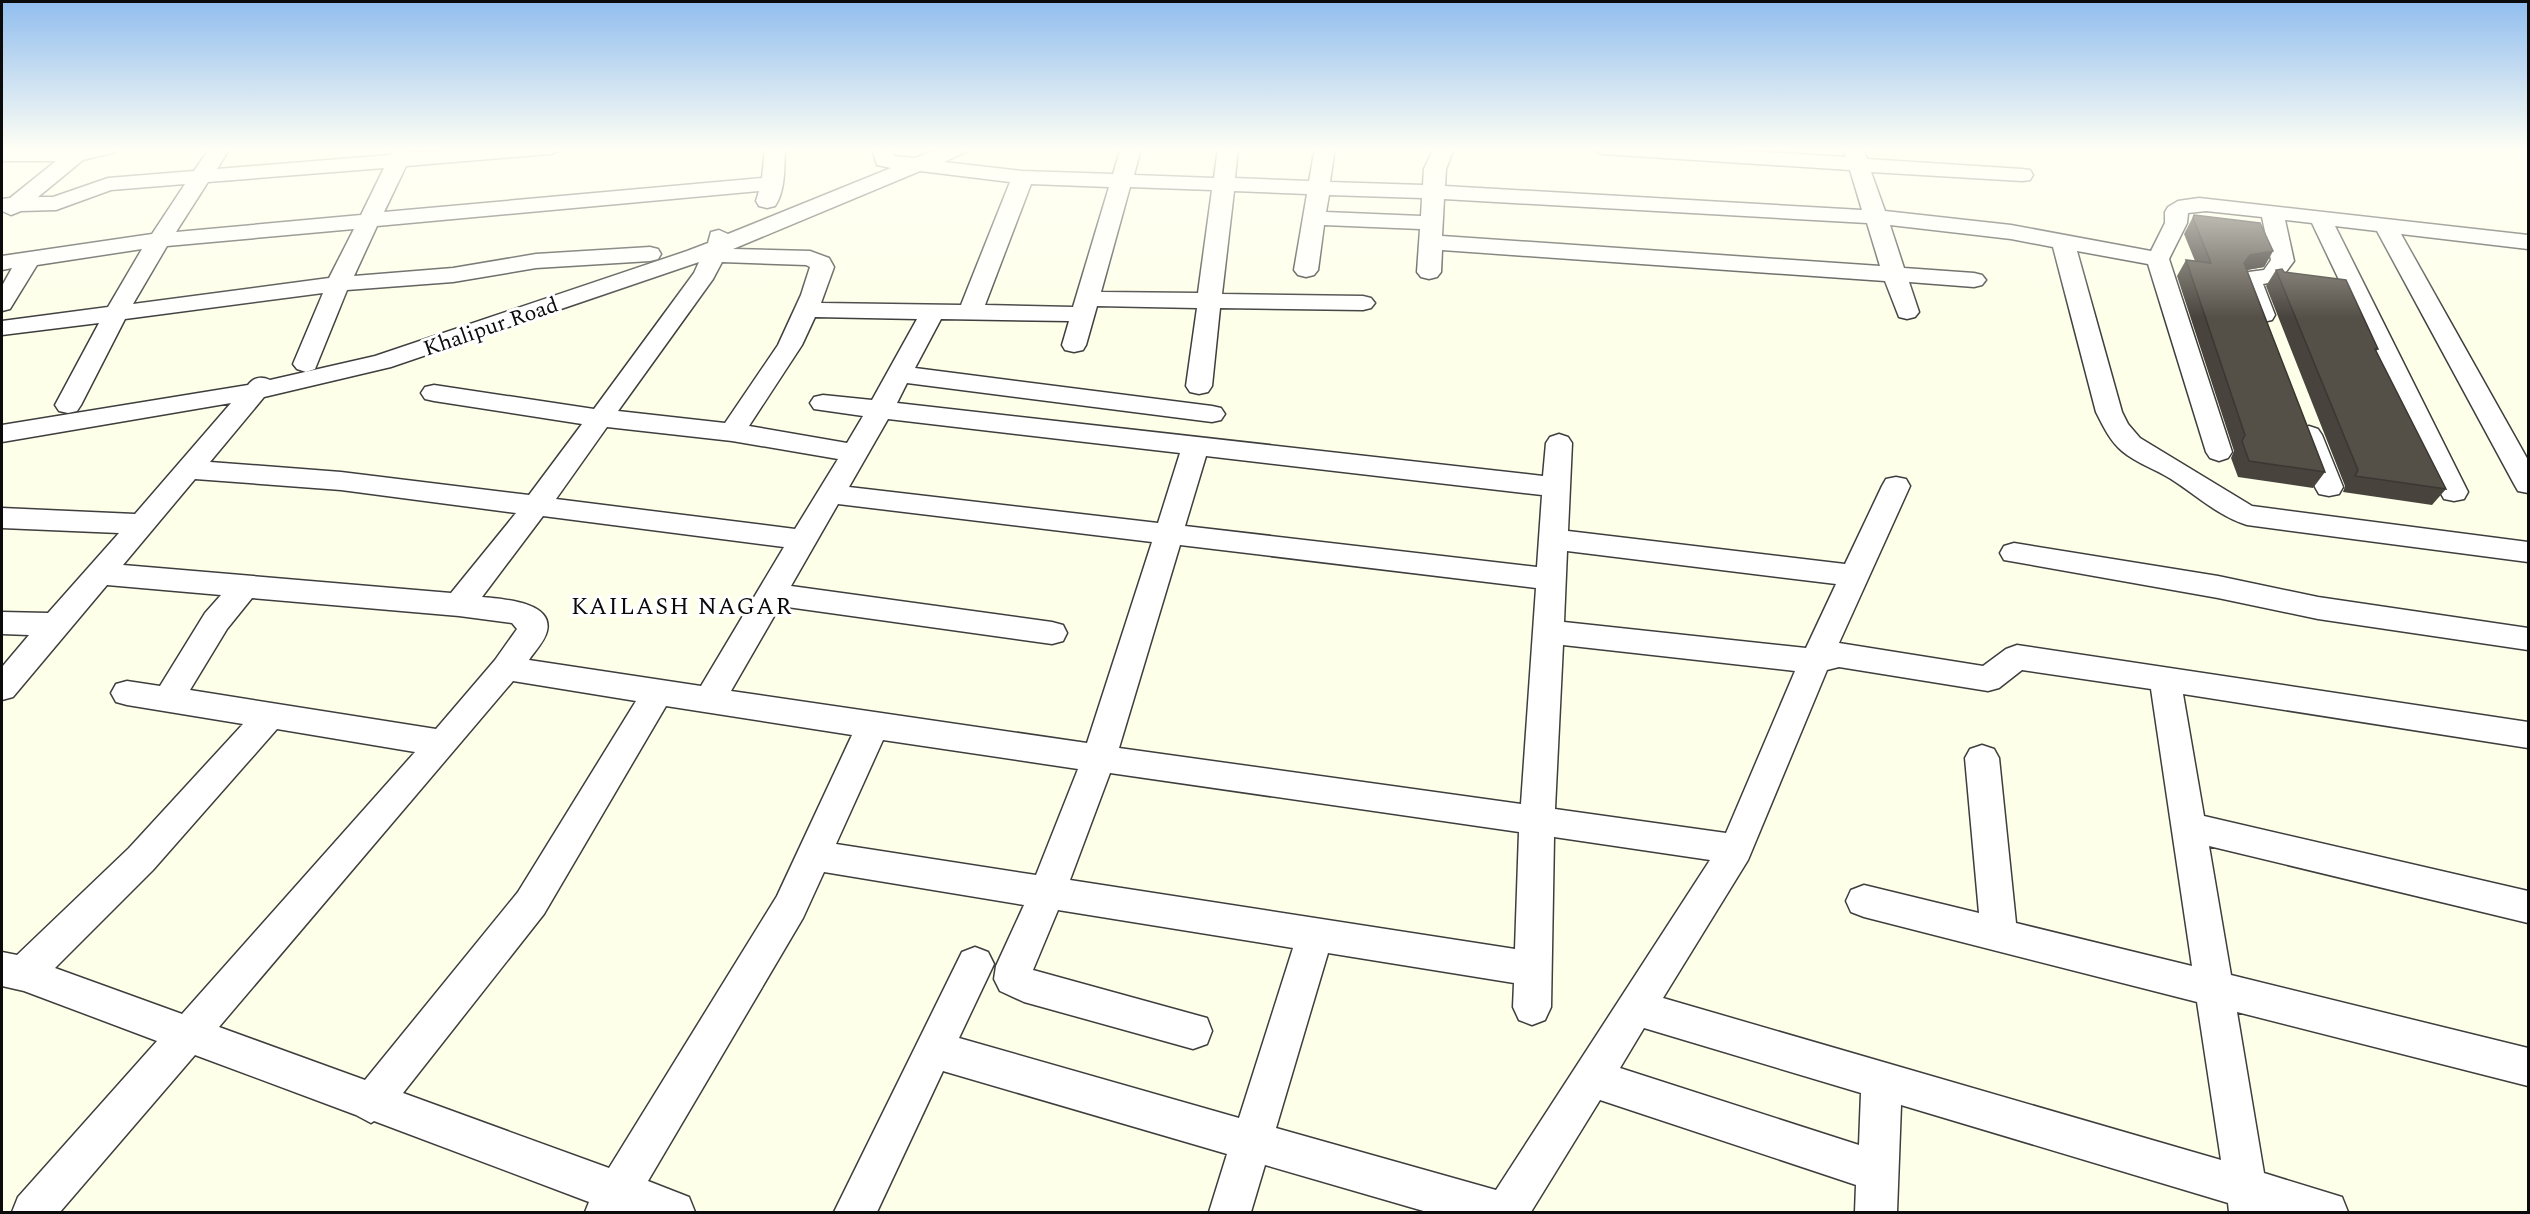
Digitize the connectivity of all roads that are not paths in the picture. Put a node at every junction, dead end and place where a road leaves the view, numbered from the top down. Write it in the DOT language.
graph roads {
  1 [pos="48,205"];
  2 [pos="184,205"];
  3 [pos="377,205"];
  4 [pos="548,205"];
  5 [pos="766,205"];
  6 [pos="789,205"];
  7 [pos="797,205"];
  8 [pos="1012,205"];
  9 [pos="1114,205"];
  10 [pos="1220,205"];
  11 [pos="1317,205"];
  12 [pos="1434,205"];
  13 [pos="1658,205"];
  14 [pos="1872,205"];
  15 [pos="2196,205"];
  16 [pos="2205,205"];
  17 [pos="6,208"];
  18 [pos="2271,212"];
  19 [pos="1876,217"];
  20 [pos="2320,217"];
  21 [pos="1315,218"];
  22 [pos="762,219"];
  23 [pos="368,222"];
  24 [pos="2385,225"];
  25 [pos="1432,232"];
  26 [pos="159,240"];
  27 [pos="2063,241"];
  28 [pos="718,242"];
  29 [pos="2529,242"];
  30 [pos="650,254"];
  31 [pos="30,258"];
  32 [pos="2157,259"];
  33 [pos="2,263"];
  34 [pos="1306,270"];
  35 [pos="1429,272"];
  36 [pos="1895,274"];
  37 [pos="1974,280"];
  38 [pos="338,284"];
  39 [pos="1209,301"];
  40 [pos="1363,303"];
  41 [pos="2,304"];
  42 [pos="1085,307"];
  43 [pos="806,310"];
  44 [pos="933,311"];
  45 [pos="1907,312"];
  46 [pos="116,313"];
  47 [pos="970,313"];
  48 [pos="2,327"];
  49 [pos="2271,335"];
  50 [pos="1074,345"];
  51 [pos="306,364"];
  52 [pos="899,374"];
  53 [pos="263,381"];
  54 [pos="1199,386"];
  55 [pos="434,393"];
  56 [pos="824,403"];
  57 [pos="68,405"];
  58 [pos="880,410"];
  59 [pos="2300,411"];
  60 [pos="1212,414"];
  61 [pos="2,415"];
  62 [pos="601,418"];
  63 [pos="732,432"];
  64 [pos="2,433"];
  65 [pos="1559,443"];
  66 [pos="1196,446"];
  67 [pos="2519,450"];
  68 [pos="2219,452"];
  69 [pos="855,453"];
  70 [pos="190,470"];
  71 [pos="2529,484"];
  72 [pos="1896,486"];
  73 [pos="1556,487"];
  74 [pos="2329,487"];
  75 [pos="2454,492"];
  76 [pos="830,495"];
  77 [pos="537,505"];
  78 [pos="2,518"];
  79 [pos="144,524"];
  80 [pos="1168,536"];
  81 [pos="1553,538"];
  82 [pos="804,540"];
  83 [pos="2529,552"];
  84 [pos="2014,553"];
  85 [pos="101,574"];
  86 [pos="1854,576"];
  87 [pos="1551,579"];
  88 [pos="245,586"];
  89 [pos="772,594"];
  90 [pos="459,605"];
  91 [pos="2,623"];
  92 [pos="56,626"];
  93 [pos="1548,632"];
  94 [pos="1052,633"];
  95 [pos="2529,639"];
  96 [pos="1815,661"];
  97 [pos="506,668"];
  98 [pos="2165,681"];
  99 [pos="2,688"];
  100 [pos="658,692"];
  101 [pos="127,693"];
  102 [pos="168,699"];
  103 [pos="709,700"];
  104 [pos="271,715"];
  105 [pos="873,726"];
  106 [pos="2529,735"];
  107 [pos="443,743"];
  108 [pos="1099,758"];
  109 [pos="1982,758"];
  110 [pos="1537,821"];
  111 [pos="2188,827"];
  112 [pos="1736,849"];
  113 [pos="814,856"];
  114 [pos="1047,893"];
  115 [pos="1864,901"];
  116 [pos="2529,907"];
  117 [pos="1999,935"];
  118 [pos="1315,936"];
  119 [pos="975,964"];
  120 [pos="1533,969"];
  121 [pos="13,972"];
  122 [pos="2214,988"];
  123 [pos="1532,1007"];
  124 [pos="1636,1008"];
  125 [pos="1192,1031"];
  126 [pos="186,1035"];
  127 [pos="934,1050"];
  128 [pos="2529,1067"];
  129 [pos="1592,1078"];
  130 [pos="1882,1081"];
  131 [pos="371,1103"];
  132 [pos="1252,1142"];
  133 [pos="1878,1172"];
  134 [pos="2248,1201"];
  135 [pos="612,1203"];
  136 [pos="33,1212"];
  137 [pos="674,1212"];
  138 [pos="855,1212"];
  139 [pos="1230,1212"];
  140 [pos="1498,1212"];
  141 [pos="1508,1212"];
  142 [pos="1876,1212"];
  143 [pos="2327,1212"];
  1 -- 17 [label="street"];
  2 -- 26 [label="street"];
  3 -- 23 [label="street"];
  4 -- 23 [label="street"];
  5 -- 22 [label="street"];
  6 -- 22 [label="street, Khalipur Road"];
  7 -- 22 [label="street, Khalipur Road"];
  8 -- 47 [label="street"];
  9 -- 42 [label="street"];
  10 -- 39 [label="street"];
  11 -- 21 [label="street"];
  12 -- 25 [label="street"];
  13 -- 19 [label="street"];
  14 -- 19 [label="street"];
  15 -- 32 [label="street"];
  16 -- 18 [label="street"];
  18 -- 20 [label="street"];
  18 -- 49 [label="street"];
  19 -- 27 [label="street"];
  19 -- 36 [label="street"];
  20 -- 24 [label="street"];
  20 -- 75 [label="street"];
  21 -- 25 [label="street"];
  21 -- 34 [label="street"];
  22 -- 28 [label="street, Khalipur Road"];
  23 -- 26 [label="street"];
  23 -- 38 [label="street"];
  24 -- 29 [label="street"];
  24 -- 67 [label="street"];
  25 -- 35 [label="street"];
  25 -- 36 [label="street"];
  26 -- 31 [label="street"];
  26 -- 46 [label="street"];
  27 -- 32 [label="street"];
  27 -- 83 [label="street"];
  28 -- 30 [label="street, Khalipur Road"];
  28 -- 43 [label="street"];
  28 -- 53 [label="street, Khalipur Road"];
  28 -- 62 [label="street"];
  30 -- 38 [label="street"];
  30 -- 51 [label="street, Khalipur Road"];
  31 -- 33 [label="street"];
  31 -- 41 [label="street"];
  32 -- 68 [label="street"];
  36 -- 37 [label="street"];
  36 -- 45 [label="street"];
  38 -- 46 [label="street"];
  38 -- 51 [label="street"];
  39 -- 40 [label="street"];
  39 -- 42 [label="street"];
  39 -- 54 [label="street"];
  42 -- 47 [label="street"];
  42 -- 50 [label="street"];
  43 -- 44 [label="street"];
  43 -- 63 [label="street"];
  44 -- 47 [label="street"];
  44 -- 52 [label="street"];
  46 -- 48 [label="street"];
  46 -- 57 [label="street"];
  51 -- 53 [label="street, Khalipur Road"];
  52 -- 58 [label="street"];
  52 -- 60 [label="street"];
  53 -- 57 [label="street, Khalipur Road"];
  53 -- 64 [label="street, Khalipur Road"];
  53 -- 70 [label="street"];
  55 -- 62 [label="street"];
  56 -- 58 [label="street"];
  57 -- 61 [label="street, Khalipur Road"];
  58 -- 66 [label="street"];
  58 -- 69 [label="street"];
  59 -- 74 [label="street"];
  62 -- 63 [label="street"];
  62 -- 77 [label="street"];
  63 -- 69 [label="street"];
  65 -- 73 [label="street"];
  66 -- 73 [label="street"];
  66 -- 80 [label="street"];
  67 -- 71 [label="street"];
  69 -- 76 [label="street"];
  70 -- 77 [label="street"];
  70 -- 79 [label="street"];
  72 -- 86 [label="street"];
  73 -- 81 [label="street"];
  76 -- 80 [label="street"];
  76 -- 82 [label="street"];
  77 -- 82 [label="street"];
  77 -- 90 [label="street"];
  78 -- 79 [label="street"];
  79 -- 85 [label="street"];
  80 -- 87 [label="street"];
  80 -- 108 [label="street"];
  81 -- 86 [label="street"];
  81 -- 87 [label="street"];
  82 -- 89 [label="street"];
  84 -- 95 [label="street"];
  85 -- 88 [label="street"];
  85 -- 92 [label="street"];
  86 -- 96 [label="street"];
  87 -- 93 [label="street"];
  88 -- 90 [label="street"];
  88 -- 102 [label="street"];
  89 -- 94 [label="street"];
  89 -- 103 [label="street"];
  90 -- 97 [label="street"];
  91 -- 92 [label="street"];
  92 -- 99 [label="street"];
  93 -- 96 [label="street"];
  93 -- 110 [label="street"];
  96 -- 98 [label="street"];
  96 -- 112 [label="street"];
  97 -- 100 [label="street"];
  97 -- 107 [label="street"];
  98 -- 106 [label="street"];
  98 -- 111 [label="street"];
  100 -- 103 [label="street"];
  100 -- 131 [label="street"];
  101 -- 102 [label="street"];
  102 -- 104 [label="street"];
  103 -- 105 [label="street"];
  104 -- 107 [label="street"];
  104 -- 121 [label="street"];
  105 -- 108 [label="street"];
  105 -- 113 [label="street"];
  107 -- 126 [label="street"];
  108 -- 110 [label="street"];
  108 -- 114 [label="street"];
  109 -- 117 [label="street"];
  110 -- 112 [label="street"];
  110 -- 120 [label="street"];
  111 -- 116 [label="street"];
  111 -- 122 [label="street"];
  112 -- 124 [label="street"];
  113 -- 114 [label="street"];
  113 -- 135 [label="street"];
  114 -- 118 [label="street"];
  114 -- 125 [label="street"];
  115 -- 117 [label="street"];
  117 -- 122 [label="street"];
  118 -- 120 [label="street"];
  118 -- 132 [label="street"];
  119 -- 127 [label="street"];
  120 -- 123 [label="street"];
  121 -- 126 [label="street"];
  122 -- 128 [label="street"];
  122 -- 134 [label="street"];
  124 -- 129 [label="street"];
  124 -- 130 [label="street"];
  126 -- 131 [label="street"];
  126 -- 136 [label="street"];
  127 -- 132 [label="street"];
  127 -- 138 [label="street"];
  129 -- 133 [label="street"];
  129 -- 141 [label="street"];
  130 -- 133 [label="street"];
  130 -- 134 [label="street"];
  131 -- 135 [label="street"];
  132 -- 139 [label="street"];
  132 -- 140 [label="street"];
  133 -- 142 [label="street"];
  134 -- 143 [label="street"];
  135 -- 137 [label="street"];
}
